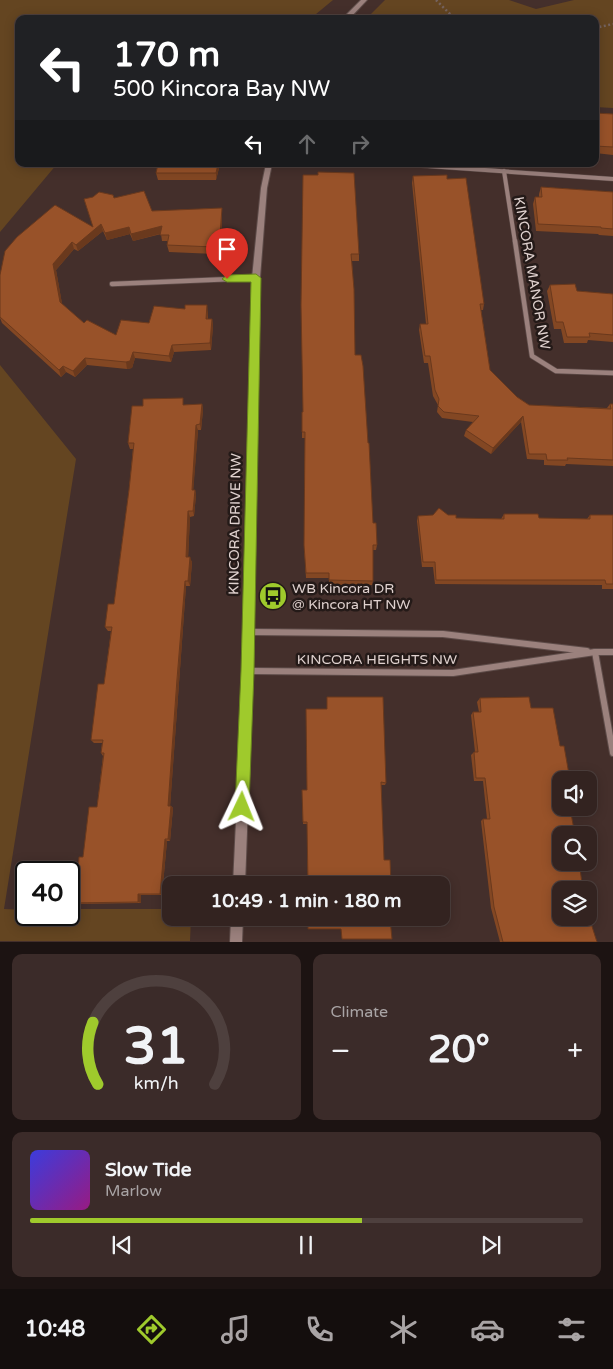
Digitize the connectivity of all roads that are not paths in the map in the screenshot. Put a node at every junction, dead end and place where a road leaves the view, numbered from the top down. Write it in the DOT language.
graph roads {
  1 [pos="364,0"];
  2 [pos="349,15"];
  3 [pos="268,167"];
  4 [pos="444,167"];
  5 [pos="504,171"];
  6 [pos="613,179"];
  7 [pos="256,278"];
  8 [pos="112,284"];
  9 [pos="613,373"];
  10 [pos="248,632"];
  11 [pos="595,652"];
  12 [pos="613,652"];
  13 [pos="248,671"];
  14 [pos="613,753"];
  15 [pos="239,876"];
  16 [pos="237,926"];
  17 [pos="236,942"];
  1 -- 2 [label="street"];
  3 -- 7 [label="street, KINCORA DRIVE NW"];
  4 -- 5 [label="street"];
  5 -- 6 [label="street"];
  5 -- 9 [label="street, KINCORA MANOR NW"];
  7 -- 8 [label="street"];
  7 -- 10 [label="street, KINCORA DRIVE NW"];
  10 -- 11 [label="street, KINCORA HEIGHTS NW"];
  10 -- 13 [label="street, KINCORA DRIVE NW"];
  11 -- 12 [label="street, KINCORA HEIGHTS NW"];
  11 -- 13 [label="street, KINCORA HEIGHTS NW"];
  11 -- 14 [label="street"];
  13 -- 15 [label="street, KINCORA DRIVE NW"];
  16 -- 17 [label="street"];
}
